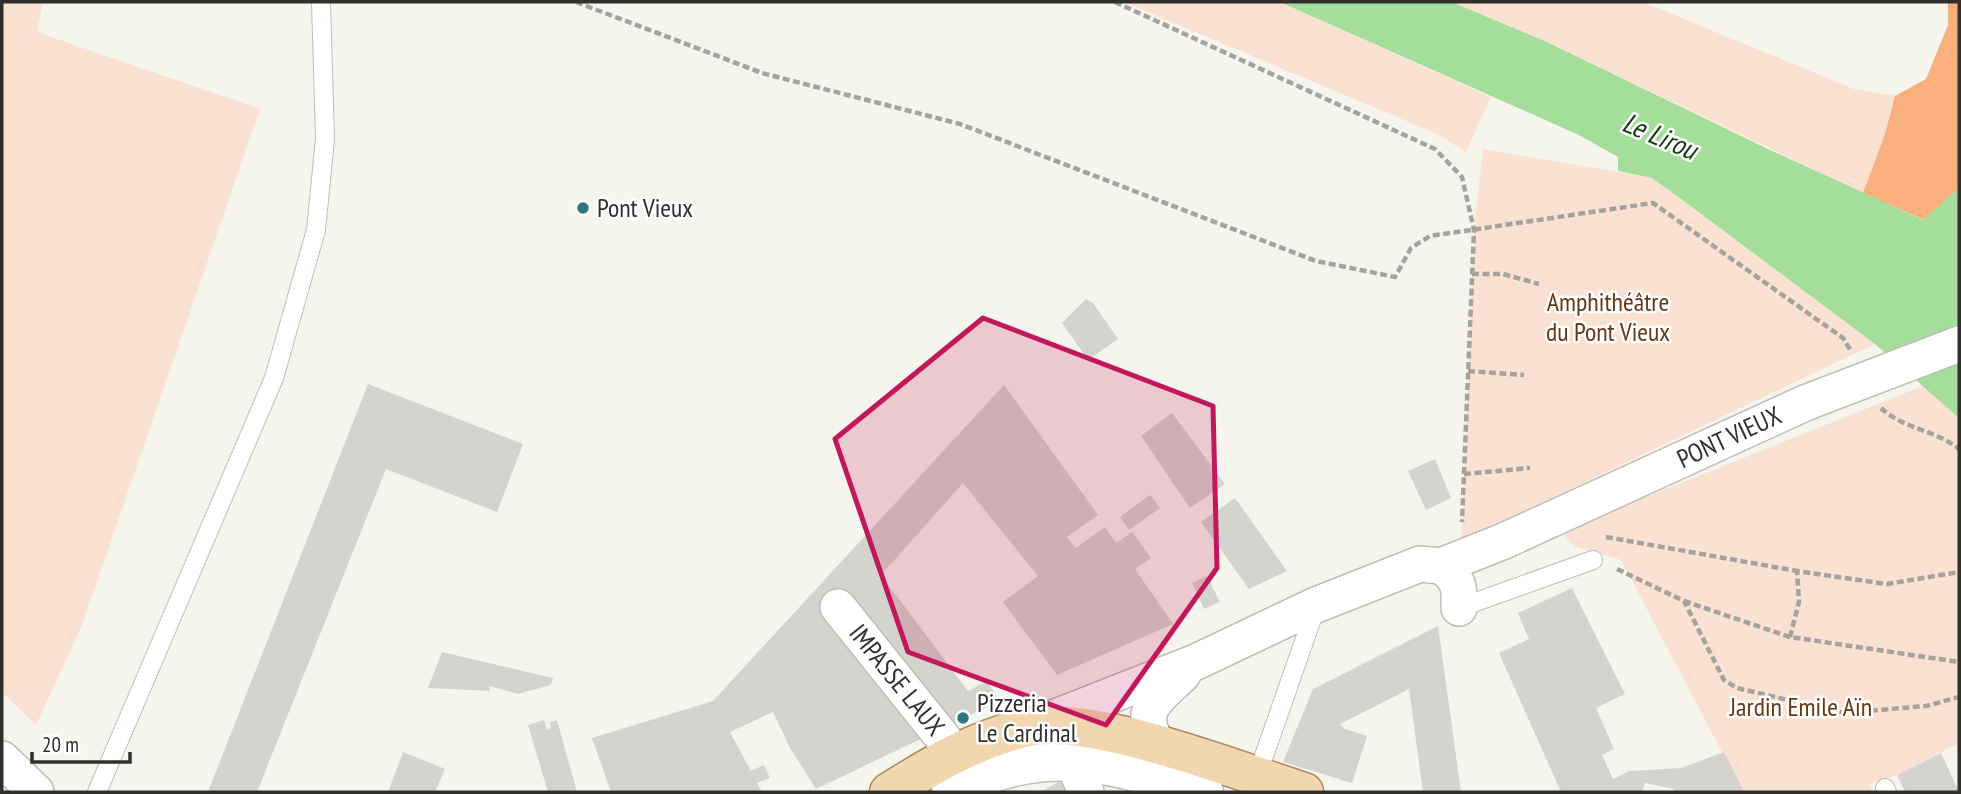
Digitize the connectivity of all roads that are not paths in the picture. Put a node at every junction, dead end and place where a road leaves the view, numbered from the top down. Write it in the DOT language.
graph roads {
  1 [pos="321,2"];
  2 [pos="1959,345"];
  3 [pos="1593,560"];
  4 [pos="1455,561"];
  5 [pos="1317,605"];
  6 [pos="838,607"];
  7 [pos="1459,608"];
  8 [pos="1196,662"];
  9 [pos="1031,727"];
  10 [pos="1160,747"];
  11 [pos="955,753"];
  12 [pos="1265,756"];
  13 [pos="2,760"];
  14 [pos="1086,771"];
  15 [pos="1215,786"];
  16 [pos="36,792"];
  17 [pos="97,792"];
  18 [pos="888,792"];
  19 [pos="951,792"];
  20 [pos="1249,792"];
  21 [pos="1304,792"];
  1 -- 17 [label="lane"];
  2 -- 4 [label="street, PONT VIEUX, bridge"];
  3 -- 7 [label="lane"];
  4 -- 5 [label="street, PONT VIEUX"];
  4 -- 7 [label="street"];
  5 -- 8 [label="street, PONT VIEUX"];
  5 -- 12 [label="lane"];
  6 -- 11 [label="street, IMPASSE LAUX"];
  8 -- 9 [label="street, PONT VIEUX"];
  8 -- 10 [label="street"];
  9 -- 10 [label="main road"];
  9 -- 11 [label="main road"];
  10 -- 21 [label="main road"];
  11 -- 18 [label="main road"];
  13 -- 16 [label="street"];
  14 -- 15 [label="main road"];
  14 -- 19 [label="main road"];
  15 -- 20 [label="lane"];
}
